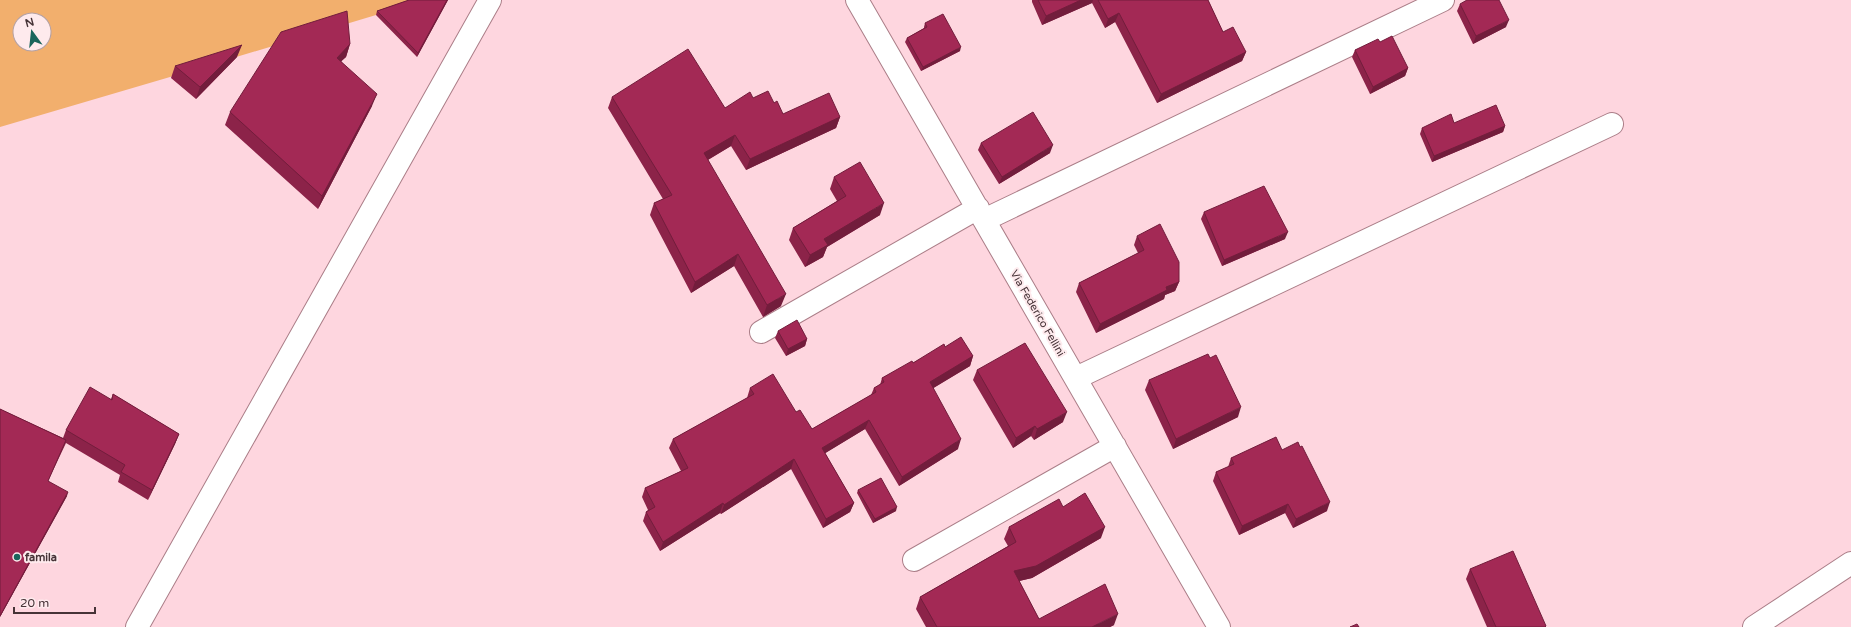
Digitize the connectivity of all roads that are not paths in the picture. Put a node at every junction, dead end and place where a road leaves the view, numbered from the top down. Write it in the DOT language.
graph roads {
  1 [pos="490,0"];
  2 [pos="857,0"];
  3 [pos="1443,0"];
  4 [pos="1612,124"];
  5 [pos="981,214"];
  6 [pos="761,332"];
  7 [pos="1076,378"];
  8 [pos="1115,446"];
  9 [pos="914,560"];
  10 [pos="1851,563"];
  11 [pos="1758,626"];
  12 [pos="137,627"];
  13 [pos="1219,627"];
  1 -- 12 [label="street"];
  2 -- 5 [label="street, Via Federico Fellini"];
  3 -- 5 [label="street"];
  4 -- 7 [label="street"];
  5 -- 6 [label="street"];
  5 -- 7 [label="street, Via Federico Fellini"];
  7 -- 8 [label="street, Via Federico Fellini"];
  8 -- 9 [label="street"];
  8 -- 13 [label="street, Via Federico Fellini"];
  10 -- 11 [label="street"];
}
